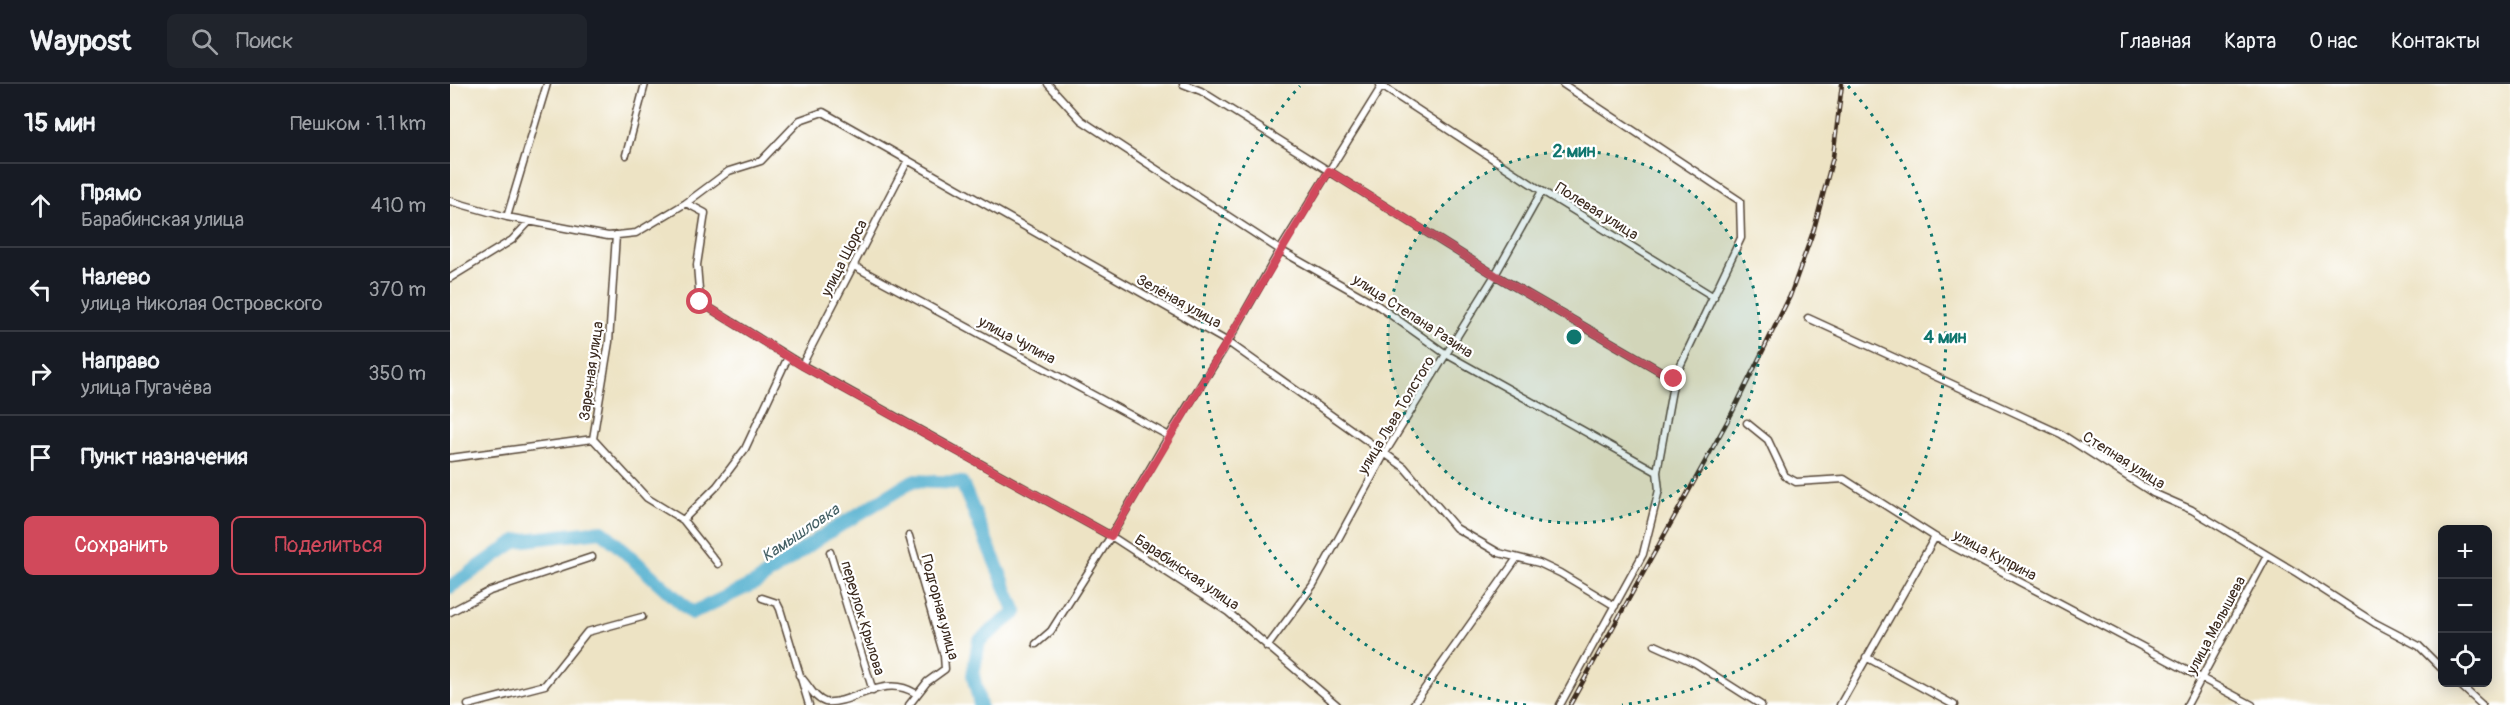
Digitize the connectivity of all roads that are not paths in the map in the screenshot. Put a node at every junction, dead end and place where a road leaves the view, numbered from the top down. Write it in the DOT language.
graph roads {
  1 [pos="546,84"];
  2 [pos="645,84"];
  3 [pos="1048,84"];
  4 [pos="1183,84"];
  5 [pos="1563,84"];
  6 [pos="1381,85"];
  7 [pos="626,155"];
  8 [pos="907,162"];
  9 [pos="1329,171"];
  10 [pos="1542,191"];
  11 [pos="450,201"];
  12 [pos="686,203"];
  13 [pos="507,217"];
  14 [pos="530,222"];
  15 [pos="616,235"];
  16 [pos="1280,250"];
  17 [pos="854,266"];
  18 [pos="1495,275"];
  19 [pos="450,278"];
  20 [pos="1714,297"];
  21 [pos="1808,318"];
  22 [pos="1228,342"];
  23 [pos="1446,354"];
  24 [pos="788,357"];
  25 [pos="801,365"];
  26 [pos="1674,379"];
  27 [pos="1748,423"];
  28 [pos="1169,436"];
  29 [pos="593,439"];
  30 [pos="1385,453"];
  31 [pos="450,458"];
  32 [pos="1657,472"];
  33 [pos="683,520"];
  34 [pos="909,536"];
  35 [pos="1111,536"];
  36 [pos="1935,537"];
  37 [pos="830,552"];
  38 [pos="2266,556"];
  39 [pos="592,557"];
  40 [pos="1517,558"];
  41 [pos="718,564"];
  42 [pos="762,598"];
  43 [pos="1615,606"];
  44 [pos="450,612"];
  45 [pos="642,616"];
  46 [pos="1036,644"];
  47 [pos="1655,645"];
  48 [pos="1267,647"];
  49 [pos="1866,657"];
  50 [pos="2438,665"];
  51 [pos="799,675"];
  52 [pos="2202,677"];
  53 [pos="2462,687"];
  54 [pos="873,691"];
  55 [pos="915,693"];
  56 [pos="468,705"];
  57 [pos="809,705"];
  58 [pos="909,705"];
  59 [pos="1337,705"];
  60 [pos="1413,705"];
  61 [pos="1560,705"];
  62 [pos="1761,705"];
  63 [pos="1840,705"];
  64 [pos="1954,705"];
  65 [pos="2187,705"];
  66 [pos="2252,705"];
  67 [pos="2482,705"];
  1 -- 13 [label="street"];
  2 -- 7 [label="street"];
  3 -- 16 [label="street, улица Степана Разина"];
  4 -- 9 [label="street"];
  5 -- 20 [label="street"];
  6 -- 9 [label="street"];
  6 -- 10 [label="street, Полевая улица"];
  8 -- 12 [label="street, Зелёная улица"];
  8 -- 17 [label="street, улица Щорса"];
  8 -- 22 [label="street, Зелёная улица"];
  9 -- 16 [label="street"];
  9 -- 18 [label="street"];
  10 -- 18 [label="street, улица Льва Толстого"];
  10 -- 20 [label="street, Полевая улица"];
  11 -- 13 [label="street"];
  12 -- 15 [label="street"];
  12 -- 24 [label="street, Барабинская улица"];
  13 -- 14 [label="street"];
  14 -- 15 [label="street"];
  14 -- 19 [label="street"];
  15 -- 29 [label="street, Заречная улица"];
  16 -- 22 [label="street"];
  16 -- 23 [label="street, улица Степана Разина"];
  17 -- 25 [label="street, улица Щорса"];
  17 -- 28 [label="street, улица Чупина"];
  18 -- 23 [label="street, улица Льва Толстого"];
  18 -- 26 [label="street"];
  20 -- 26 [label="street"];
  21 -- 38 [label="street, Степная улица"];
  22 -- 28 [label="street"];
  22 -- 30 [label="street, Зелёная улица"];
  23 -- 30 [label="street, улица Льва Толстого"];
  23 -- 32 [label="street, улица Степана Разина"];
  24 -- 25 [label="street, Барабинская улица"];
  24 -- 33 [label="street"];
  25 -- 35 [label="street, Барабинская улица"];
  26 -- 32 [label="street"];
  27 -- 36 [label="street, улица Куприна"];
  28 -- 35 [label="street"];
  29 -- 31 [label="street, Заречная улица"];
  29 -- 33 [label="street"];
  30 -- 40 [label="street, Зелёная улица"];
  30 -- 48 [label="street, улица Льва Толстого"];
  32 -- 43 [label="street"];
  33 -- 41 [label="street"];
  34 -- 55 [label="street, Подгорная улица"];
  35 -- 46 [label="street"];
  35 -- 48 [label="street, Барабинская улица"];
  36 -- 49 [label="street"];
  36 -- 52 [label="street, улица Куприна"];
  37 -- 54 [label="street, переулок Крылова"];
  38 -- 50 [label="street, Степная улица"];
  38 -- 52 [label="street, улица Малышева"];
  39 -- 44 [label="street"];
  40 -- 43 [label="street, Зелёная улица"];
  40 -- 60 [label="street"];
  42 -- 51 [label="street"];
  43 -- 61 [label="street"];
  45 -- 56 [label="street"];
  47 -- 62 [label="street"];
  48 -- 59 [label="street, Барабинская улица"];
  49 -- 63 [label="street"];
  49 -- 64 [label="street"];
  51 -- 54 [label="street"];
  51 -- 57 [label="street"];
  52 -- 65 [label="street, улица Малышева"];
  52 -- 66 [label="street, улица Куприна"];
  53 -- 67 [label="street"];
  54 -- 55 [label="street"];
  55 -- 58 [label="street, Подгорная улица"];
}
